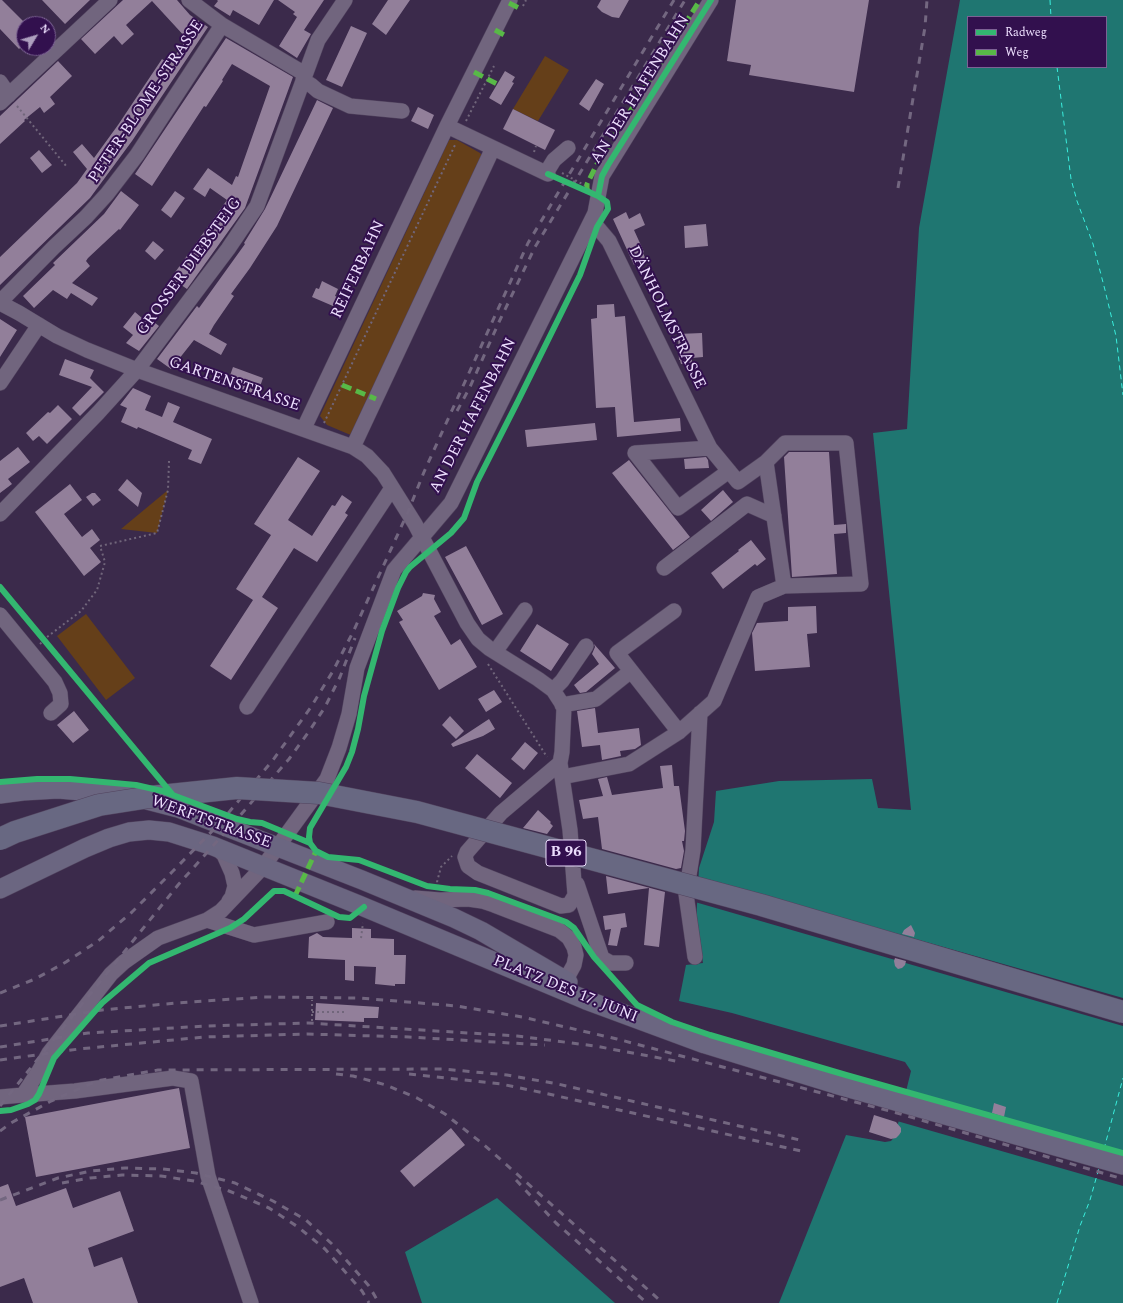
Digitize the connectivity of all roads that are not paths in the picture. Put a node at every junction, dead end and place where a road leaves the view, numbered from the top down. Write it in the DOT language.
graph roads {
  1 [pos="110,0"];
  2 [pos="189,0"];
  3 [pos="345,0"];
  4 [pos="711,0"];
  5 [pos="516,5"];
  6 [pos="222,25"];
  7 [pos="304,77"];
  8 [pos="0,82"];
  9 [pos="5,99"];
  10 [pos="402,111"];
  11 [pos="446,126"];
  12 [pos="494,148"];
  13 [pos="563,153"];
  14 [pos="590,222"];
  15 [pos="0,303"];
  16 [pos="38,325"];
  17 [pos="137,370"];
  18 [pos="0,383"];
  19 [pos="304,428"];
  20 [pos="353,447"];
  21 [pos="710,448"];
  22 [pos="766,462"];
  23 [pos="733,476"];
  24 [pos="392,488"];
  25 [pos="747,504"];
  26 [pos="0,514"];
  27 [pos="774,516"];
  28 [pos="421,537"];
  29 [pos="664,568"];
  30 [pos="784,586"];
  31 [pos="525,610"];
  32 [pos="674,611"];
  33 [pos="0,615"];
  34 [pos="586,646"];
  35 [pos="494,652"];
  36 [pos="631,671"];
  37 [pos="553,690"];
  38 [pos="562,705"];
  39 [pos="247,707"];
  40 [pos="51,713"];
  41 [pos="700,713"];
  42 [pos="679,732"];
  43 [pos="561,770"];
  44 [pos="0,794"];
  45 [pos="0,838"];
  46 [pos="278,847"];
  47 [pos="217,848"];
  48 [pos="263,867"];
  49 [pos="574,875"];
  50 [pos="0,889"];
  51 [pos="395,894"];
  52 [pos="222,911"];
  53 [pos="206,920"];
  54 [pos="327,922"];
  55 [pos="695,957"];
  56 [pos="626,963"];
  57 [pos="533,978"];
  58 [pos="561,978"];
  59 [pos="1123,1012"];
  60 [pos="646,1022"];
  61 [pos="23,1095"];
  62 [pos="0,1097"];
  63 [pos="1123,1165"];
  64 [pos="251,1303"];
  1 -- 9 [label="street"];
  2 -- 6 [label="street"];
  3 -- 7 [label="street, GROSSER DIEBSTEIG"];
  4 -- 14 [label="street, AN DER HAFENBAHN"];
  5 -- 11 [label="street, REIFERBAHN"];
  6 -- 7 [label="street"];
  6 -- 15 [label="street, PETER-BLOME-STRASSE"];
  7 -- 10 [label="street"];
  7 -- 17 [label="street, GROSSER DIEBSTEIG"];
  8 -- 9 [label="street"];
  11 -- 12 [label="street"];
  11 -- 19 [label="street, REIFERBAHN"];
  12 -- 13 [label="street"];
  12 -- 20 [label="street"];
  14 -- 21 [label="street, DÄNHOLMSTRASSE"];
  14 -- 28 [label="street, AN DER HAFENBAHN"];
  15 -- 16 [label="street, GARTENSTRASSE"];
  16 -- 17 [label="street, GARTENSTRASSE"];
  16 -- 18 [label="street"];
  17 -- 19 [label="street, GARTENSTRASSE"];
  17 -- 26 [label="street, GROSSER DIEBSTEIG"];
  19 -- 20 [label="street, GARTENSTRASSE"];
  20 -- 24 [label="street, GARTENSTRASSE"];
  21 -- 23 [label="street, DÄNHOLMSTRASSE"];
  21 -- 23 [label="street"];
  22 -- 23 [label="street"];
  22 -- 27 [label="street"];
  22 -- 30 [label="street"];
  23 -- 25 [label="street, DÄNHOLMSTRASSE"];
  24 -- 28 [label="street, GARTENSTRASSE"];
  24 -- 39 [label="street"];
  25 -- 27 [label="street"];
  25 -- 29 [label="street"];
  27 -- 30 [label="street"];
  28 -- 35 [label="street, GARTENSTRASSE"];
  28 -- 46 [label="street, AN DER HAFENBAHN"];
  30 -- 41 [label="street"];
  31 -- 35 [label="street"];
  32 -- 36 [label="street"];
  33 -- 40 [label="street"];
  34 -- 37 [label="street"];
  35 -- 37 [label="street, GARTENSTRASSE"];
  36 -- 38 [label="street"];
  36 -- 42 [label="street"];
  37 -- 38 [label="street"];
  38 -- 43 [label="street"];
  41 -- 42 [label="street"];
  41 -- 55 [label="street"];
  42 -- 43 [label="street"];
  43 -- 49 [label="street"];
  43 -- 49 [label="street"];
  44 -- 46 [label="main road, WERFTSTRASSE"];
  45 -- 59 [label="highway, B 96, bridge"];
  46 -- 48 [label="street, AN DER HAFENBAHN"];
  46 -- 51 [label="main road, PLATZ DES 17. JUNI"];
  47 -- 48 [label="main road, WERFTSTRASSE"];
  47 -- 50 [label="main road, WERFTSTRASSE"];
  47 -- 52 [label="street"];
  48 -- 52 [label="street, AN DER HAFENBAHN"];
  48 -- 57 [label="main road, PLATZ DES 17. JUNI"];
  49 -- 56 [label="street"];
  51 -- 58 [label="main road, PLATZ DES 17. JUNI"];
  51 -- 58 [label="street"];
  52 -- 53 [label="street"];
  53 -- 54 [label="street"];
  53 -- 61 [label="street"];
  57 -- 58 [label="street"];
  57 -- 60 [label="main road, PLATZ DES 17. JUNI"];
  58 -- 60 [label="main road, PLATZ DES 17. JUNI"];
  60 -- 63 [label="main road"];
  61 -- 62 [label="street"];
  61 -- 64 [label="street"];
}
